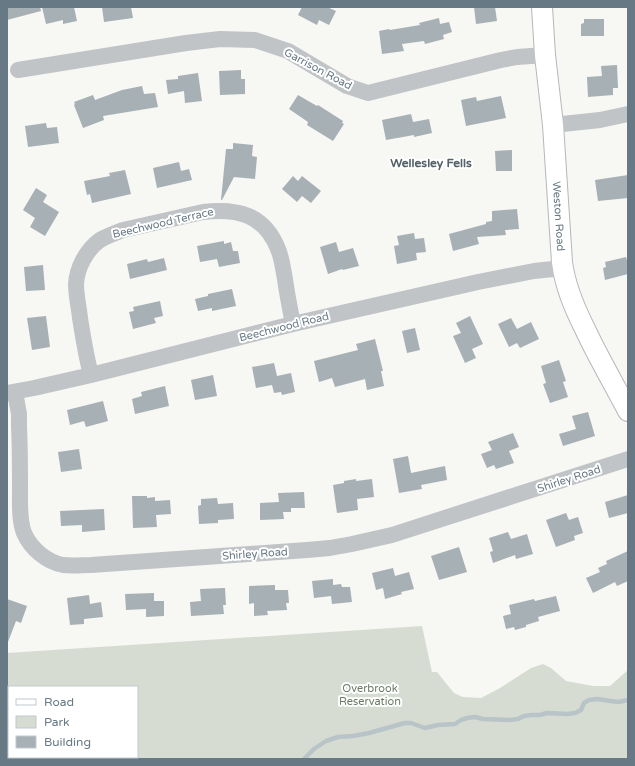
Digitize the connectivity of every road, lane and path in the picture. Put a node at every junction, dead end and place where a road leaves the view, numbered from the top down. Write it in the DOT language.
graph roads {
  1 [pos="542,7"];
  2 [pos="545,55"];
  3 [pos="18,70"];
  4 [pos="628,114"];
  5 [pos="553,125"];
  6 [pos="563,268"];
  7 [pos="293,324"];
  8 [pos="91,375"];
  9 [pos="623,388"];
  10 [pos="11,392"];
  11 [pos="628,411"];
  12 [pos="628,459"];
  1 -- 2 [label="main road, Weston Road"];
  2 -- 3 [label="street, Garrison Road"];
  2 -- 5 [label="main road, Weston Road"];
  4 -- 5 [label="street"];
  5 -- 6 [label="main road, Weston Road"];
  6 -- 7 [label="street, Beechwood Road"];
  6 -- 9 [label="main road, Weston Road"];
  7 -- 8 [label="street, Beechwood Road"];
  7 -- 8 [label="street, Beechwood Terrace"];
  8 -- 10 [label="street, Beechwood Road"];
  9 -- 11 [label="main road, Weston Road"];
  10 -- 12 [label="street, Shirley Road"];
}
